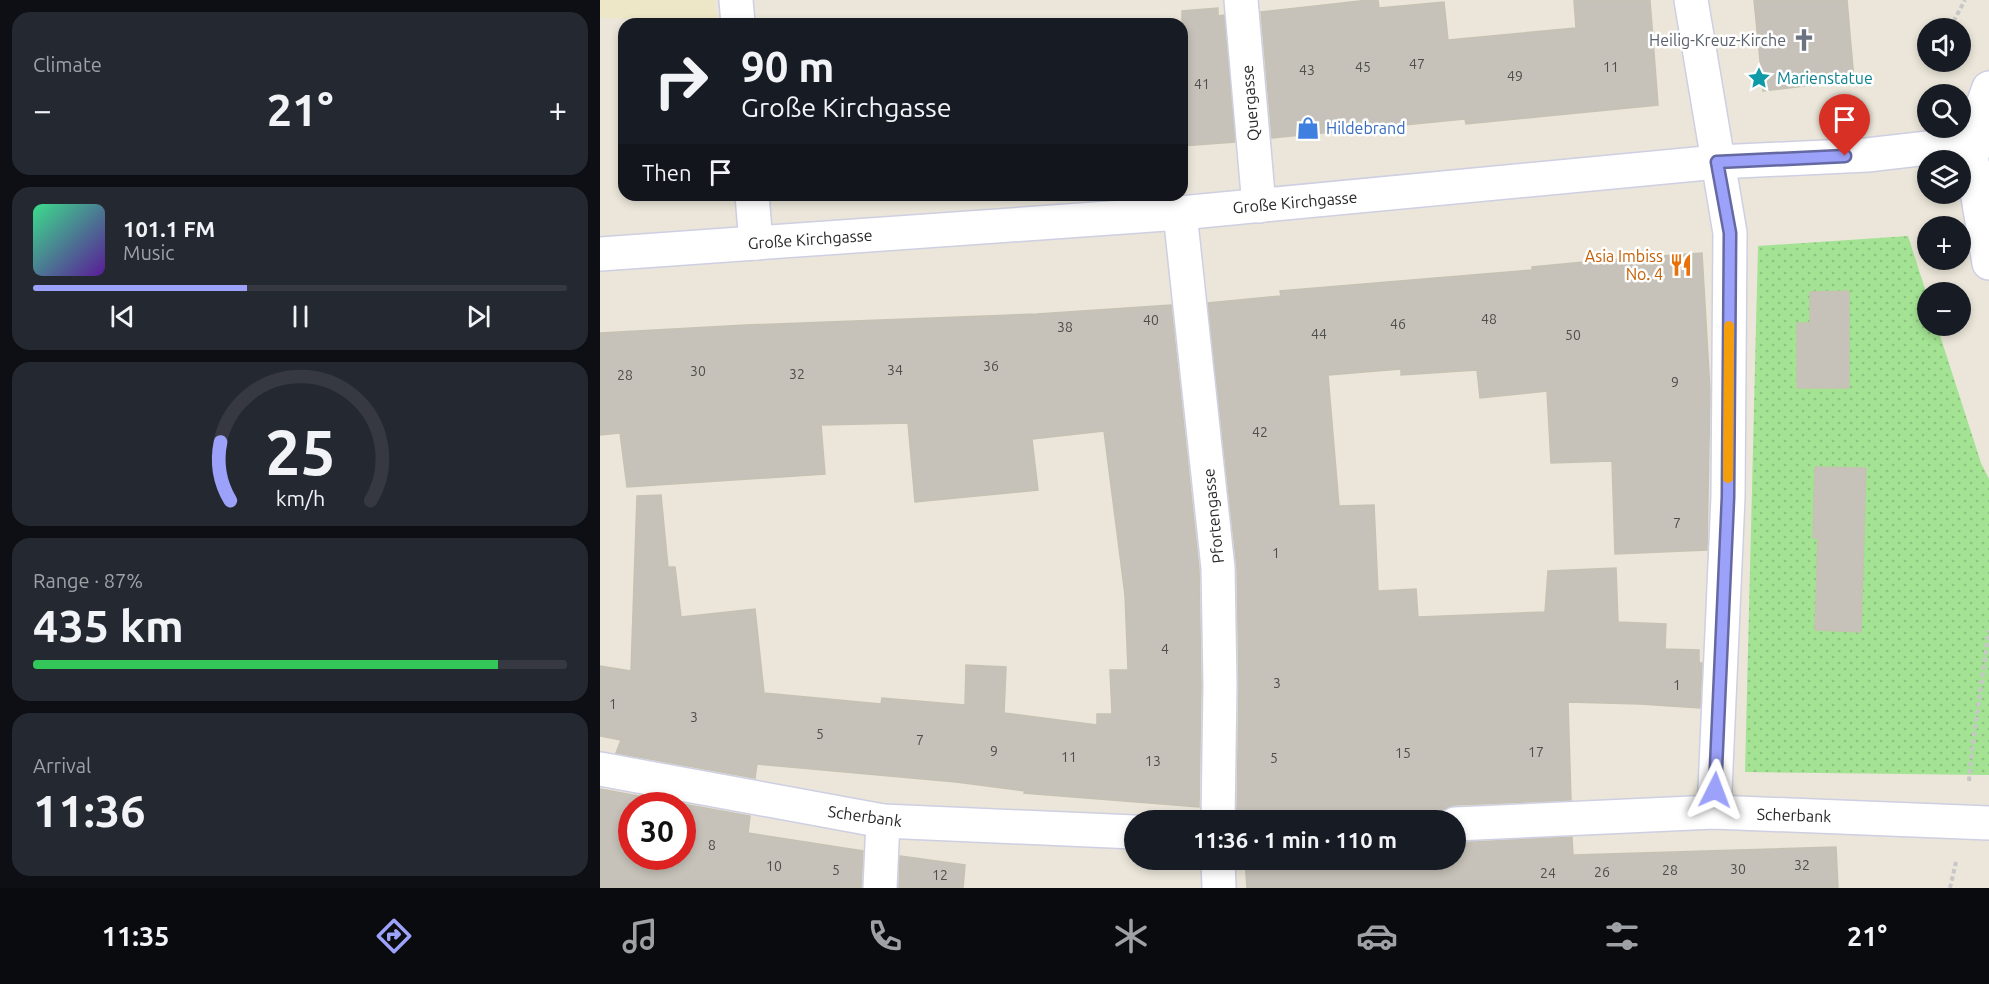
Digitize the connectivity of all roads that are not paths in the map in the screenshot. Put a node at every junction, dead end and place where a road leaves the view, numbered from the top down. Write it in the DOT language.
graph roads {
  1 [pos="736,0"];
  2 [pos="1241,0"];
  3 [pos="1691,0"];
  4 [pos="738,18"];
  5 [pos="1989,88"];
  6 [pos="1979,142"];
  7 [pos="1717,162"];
  8 [pos="752,201"];
  9 [pos="1259,206"];
  10 [pos="1180,213"];
  11 [pos="756,243"];
  12 [pos="600,254"];
  13 [pos="1989,263"];
  14 [pos="600,769"];
  15 [pos="1218,810"];
  16 [pos="1714,812"];
  17 [pos="883,821"];
  18 [pos="1466,823"];
  19 [pos="1977,823"];
  20 [pos="1124,832"];
  21 [pos="1218,870"];
  22 [pos="880,888"];
  23 [pos="1219,888"];
  1 -- 4 [label="street"];
  2 -- 9 [label="street, Quergasse"];
  3 -- 7 [label="street"];
  5 -- 6 [label="street"];
  6 -- 7 [label="street, Große Kirchgasse"];
  6 -- 13 [label="street"];
  7 -- 9 [label="street, Große Kirchgasse"];
  7 -- 16 [label="street"];
  8 -- 11 [label="street"];
  9 -- 10 [label="street, Große Kirchgasse"];
  10 -- 11 [label="street, Große Kirchgasse"];
  10 -- 15 [label="street, Pfortengasse"];
  11 -- 12 [label="street, Große Kirchgasse"];
  14 -- 17 [label="street, Scherbank"];
  16 -- 18 [label="street, Scherbank"];
  16 -- 19 [label="street, Scherbank"];
  17 -- 20 [label="street, Scherbank"];
  17 -- 22 [label="street"];
  21 -- 23 [label="street"];
}
